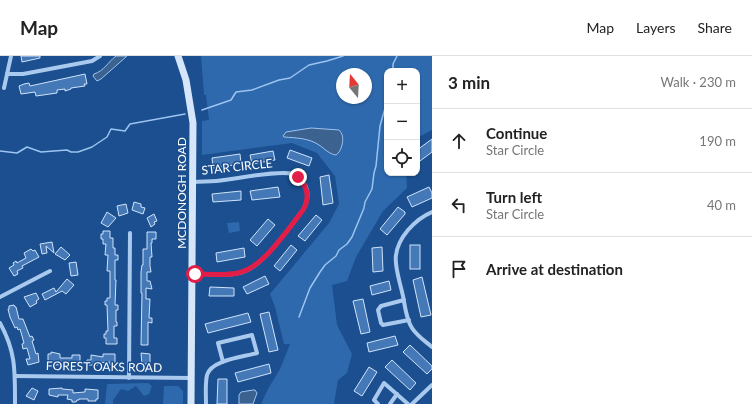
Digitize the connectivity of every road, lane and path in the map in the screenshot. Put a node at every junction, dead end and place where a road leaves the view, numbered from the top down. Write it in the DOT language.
graph roads {
  1 [pos="11,56"];
  2 [pos="100,56"];
  3 [pos="178,56"];
  4 [pos="184,56"];
  5 [pos="184,73"];
  6 [pos="7,74"];
  7 [pos="4,88"];
  8 [pos="193,182"];
  9 [pos="432,212"];
  10 [pos="130,233"];
  11 [pos="50,271"];
  12 [pos="193,274"];
  13 [pos="0,298"];
  14 [pos="404,300"];
  15 [pos="409,320"];
  16 [pos="0,322"];
  17 [pos="432,347"];
  18 [pos="223,362"];
  19 [pos="15,376"];
  20 [pos="130,378"];
  21 [pos="192,378"];
  22 [pos="432,385"];
  23 [pos="397,394"];
  24 [pos="15,404"];
  25 [pos="191,404"];
  26 [pos="206,404"];
  27 [pos="378,404"];
  28 [pos="390,404"];
  29 [pos="408,404"];
  30 [pos="412,404"];
  1 -- 6 [label="street"];
  2 -- 6 [label="street"];
  3 -- 5 [label="main road, MCDONOGH ROAD"];
  4 -- 5 [label="main road"];
  5 -- 8 [label="main road, MCDONOGH ROAD"];
  6 -- 7 [label="street"];
  8 -- 12 [label="main road, MCDONOGH ROAD"];
  8 -- 12 [label="street, STAR CIRCLE"];
  9 -- 14 [label="street"];
  10 -- 20 [label="street"];
  11 -- 13 [label="street"];
  12 -- 21 [label="main road, MCDONOGH ROAD"];
  14 -- 15 [label="street"];
  14 -- 15 [label="street"];
  15 -- 17 [label="street"];
  16 -- 19 [label="street"];
  18 -- 18 [label="street"];
  18 -- 26 [label="street"];
  19 -- 20 [label="street, FOREST OAKS ROAD"];
  19 -- 24 [label="street"];
  20 -- 21 [label="street, FOREST OAKS ROAD"];
  21 -- 25 [label="main road, MCDONOGH ROAD"];
  22 -- 30 [label="street"];
  23 -- 27 [label="street"];
  23 -- 28 [label="street"];
  23 -- 29 [label="street"];
}
